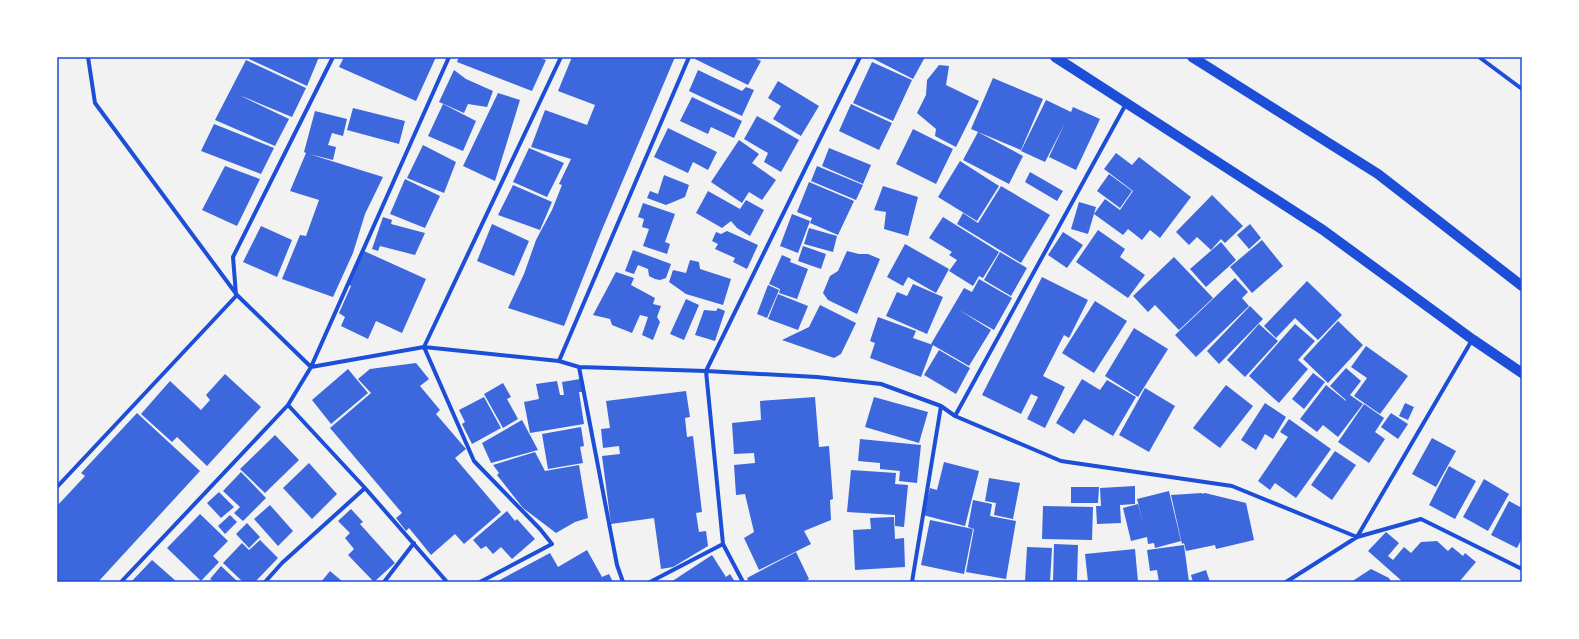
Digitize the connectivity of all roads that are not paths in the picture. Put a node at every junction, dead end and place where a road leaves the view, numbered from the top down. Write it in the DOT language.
graph roads {
  1 [pos="88,57"];
  2 [pos="333,57"];
  3 [pos="449,57"];
  4 [pos="561,57"];
  5 [pos="689,57"];
  6 [pos="860,57"];
  7 [pos="1054,57"];
  8 [pos="1192,57"];
  9 [pos="1479,57"];
  10 [pos="1522,89"];
  11 [pos="1127,104"];
  12 [pos="1522,286"];
  13 [pos="236,296"];
  14 [pos="1472,339"];
  15 [pos="424,347"];
  16 [pos="559,361"];
  17 [pos="311,367"];
  18 [pos="579,367"];
  19 [pos="706,371"];
  20 [pos="1522,373"];
  21 [pos="288,405"];
  22 [pos="941,406"];
  23 [pos="955,416"];
  24 [pos="57,487"];
  25 [pos="365,488"];
  26 [pos="1357,537"];
  27 [pos="414,543"];
  28 [pos="723,544"];
  29 [pos="1522,569"];
  30 [pos="121,582"];
  31 [pos="265,582"];
  32 [pos="384,582"];
  33 [pos="448,582"];
  34 [pos="480,582"];
  35 [pos="623,582"];
  36 [pos="650,582"];
  37 [pos="743,582"];
  38 [pos="912,582"];
  39 [pos="1286,582"];
  1 -- 13 [label="street"];
  2 -- 13 [label="street"];
  3 -- 17 [label="street"];
  4 -- 15 [label="street"];
  5 -- 16 [label="street"];
  6 -- 19 [label="street"];
  7 -- 11 [label="main road"];
  8 -- 12 [label="main road"];
  9 -- 10 [label="street"];
  11 -- 14 [label="main road"];
  11 -- 23 [label="street"];
  13 -- 17 [label="street"];
  13 -- 24 [label="street"];
  14 -- 20 [label="main road"];
  14 -- 26 [label="street"];
  15 -- 16 [label="street"];
  15 -- 17 [label="street"];
  15 -- 34 [label="street"];
  16 -- 18 [label="street"];
  17 -- 21 [label="street"];
  18 -- 19 [label="street"];
  18 -- 35 [label="street"];
  19 -- 22 [label="street"];
  19 -- 28 [label="street"];
  21 -- 25 [label="street"];
  21 -- 30 [label="street"];
  22 -- 23 [label="street"];
  22 -- 38 [label="street"];
  23 -- 26 [label="street"];
  25 -- 27 [label="street"];
  25 -- 31 [label="street"];
  26 -- 29 [label="street"];
  26 -- 39 [label="street"];
  27 -- 32 [label="street"];
  27 -- 33 [label="street"];
  28 -- 36 [label="street"];
  28 -- 37 [label="street"];
}
